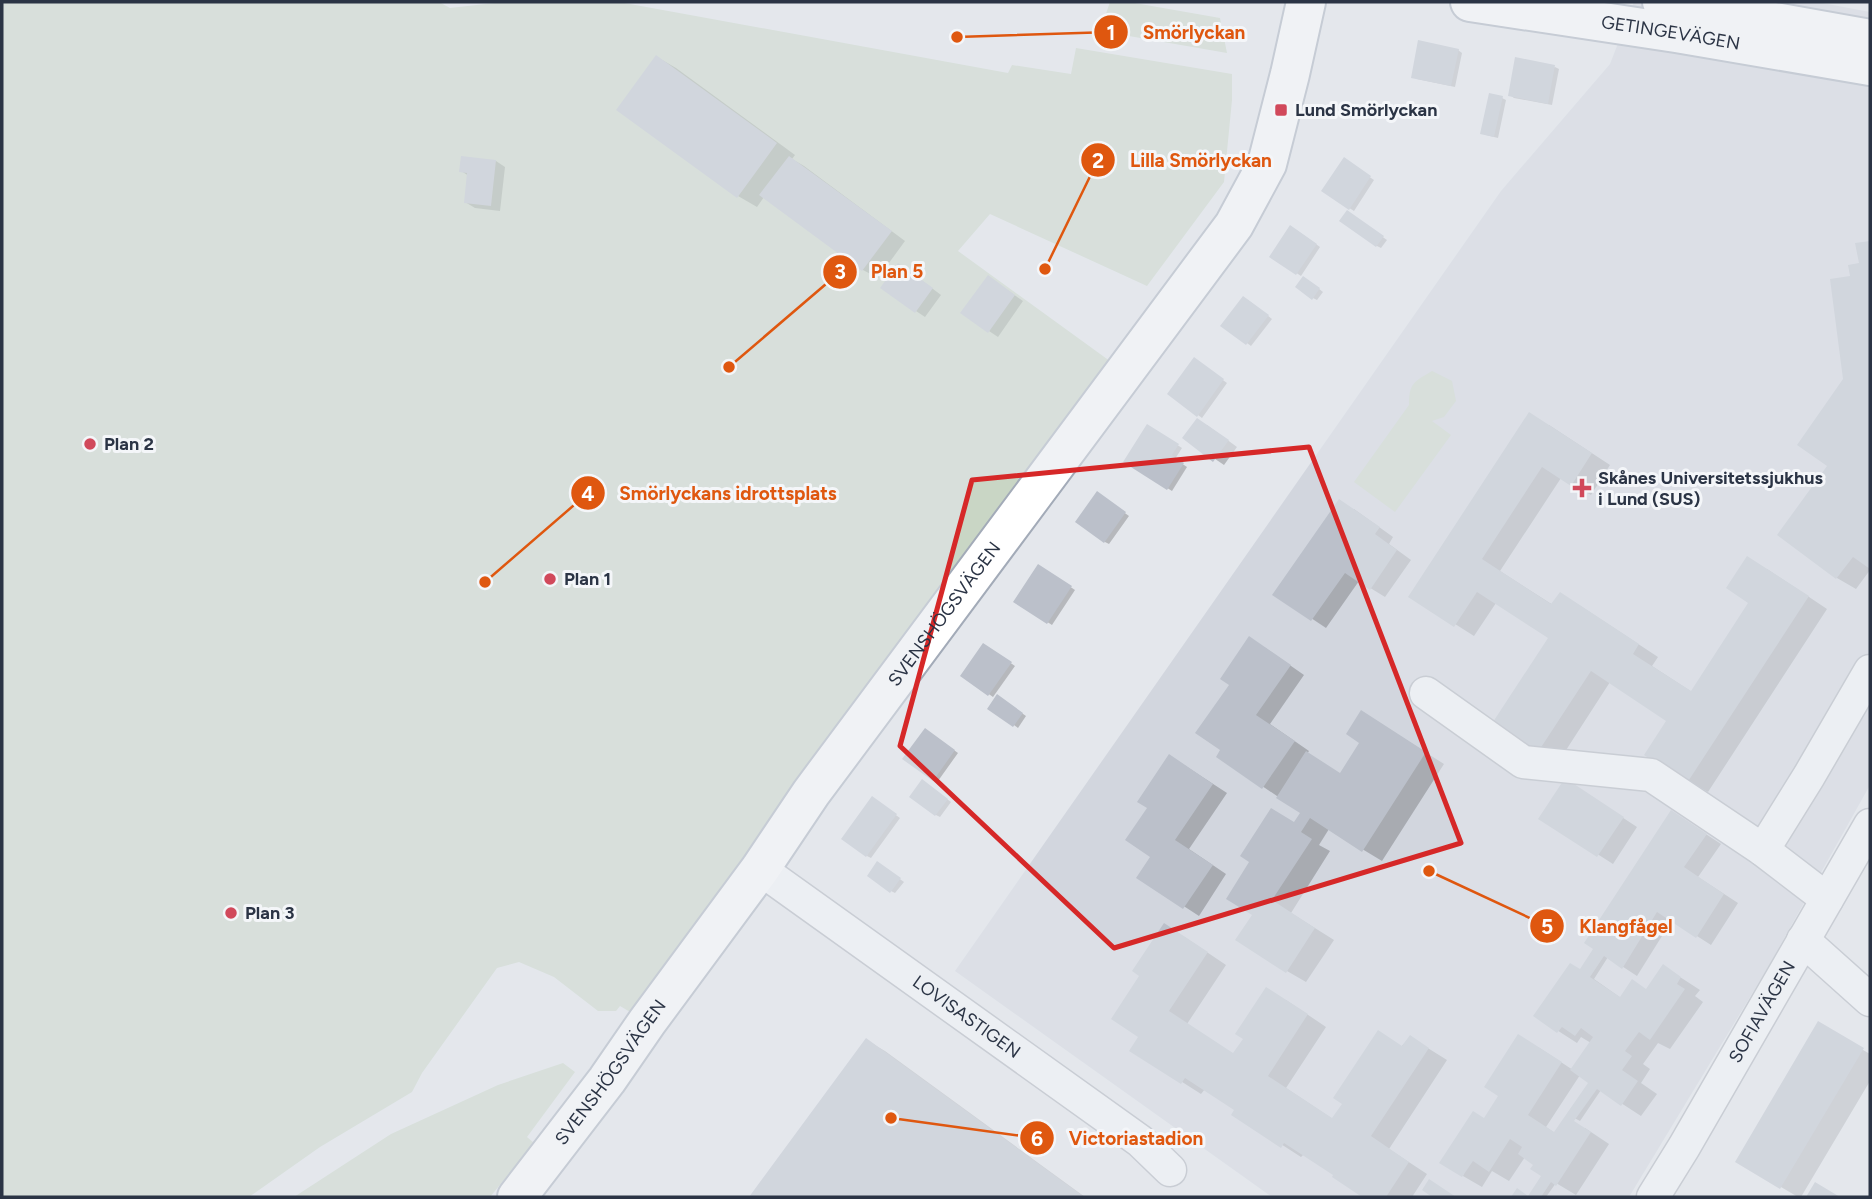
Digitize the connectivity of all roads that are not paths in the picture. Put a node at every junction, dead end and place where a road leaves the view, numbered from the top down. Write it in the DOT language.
graph roads {
  1 [pos="1306,2"];
  2 [pos="1470,2"];
  3 [pos="1662,2"];
  4 [pos="1870,39"];
  5 [pos="1870,66"];
  6 [pos="1870,671"];
  7 [pos="1426,693"];
  8 [pos="1870,825"];
  9 [pos="1763,850"];
  10 [pos="760,869"];
  11 [pos="1827,899"];
  12 [pos="1803,940"];
  13 [pos="1870,1000"];
  14 [pos="1170,1170"];
  15 [pos="517,1197"];
  16 [pos="1653,1197"];
  1 -- 10 [label="main road, SVENSHÖGSVÄGEN"];
  2 -- 5 [label="main road, GETINGEVÄGEN"];
  3 -- 4 [label="main road, GETINGEVÄGEN"];
  6 -- 9 [label="street"];
  7 -- 9 [label="street"];
  8 -- 11 [label="street, SOFIAVÄGEN"];
  9 -- 11 [label="street"];
  10 -- 14 [label="street, LOVISASTIGEN"];
  10 -- 15 [label="main road, SVENSHÖGSVÄGEN"];
  11 -- 12 [label="street, SOFIAVÄGEN"];
  12 -- 13 [label="street"];
  12 -- 16 [label="street, SOFIAVÄGEN"];
}
